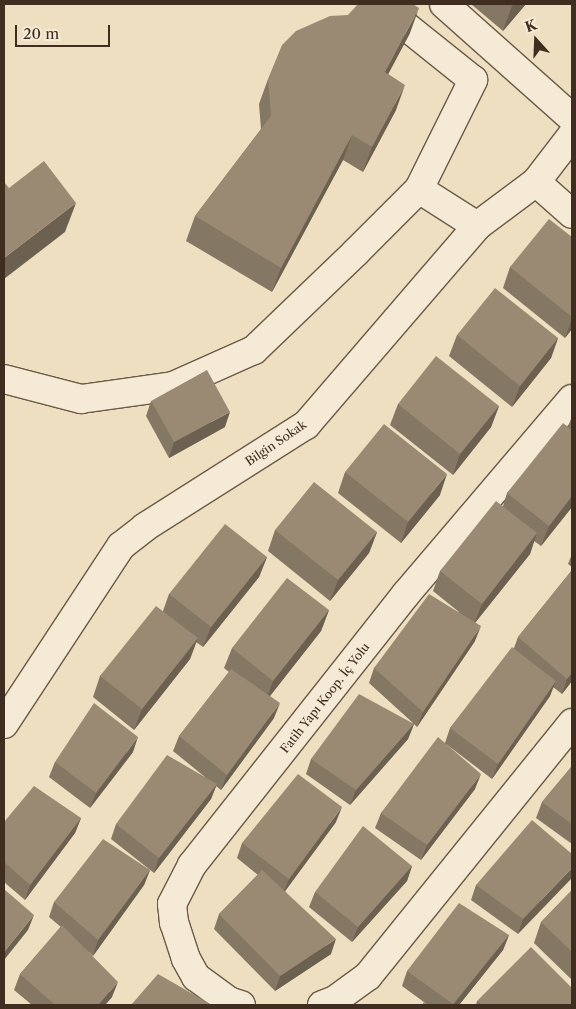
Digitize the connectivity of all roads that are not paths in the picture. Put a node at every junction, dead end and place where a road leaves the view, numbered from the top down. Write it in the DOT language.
graph roads {
  1 [pos="444,4"];
  2 [pos="381,6"];
  3 [pos="572,118"];
  4 [pos="572,135"];
  5 [pos="536,182"];
  6 [pos="419,189"];
  7 [pos="572,214"];
  8 [pos="477,226"];
  9 [pos="4,379"];
  10 [pos="572,399"];
  11 [pos="572,723"];
  12 [pos="4,724"];
  13 [pos="241,1005"];
  14 [pos="322,1005"];
  1 -- 3 [label="street"];
  2 -- 6 [label="street"];
  4 -- 5 [label="street, Bilgin Sokak"];
  5 -- 7 [label="street"];
  5 -- 8 [label="street, Bilgin Sokak"];
  6 -- 8 [label="street"];
  6 -- 9 [label="street"];
  8 -- 12 [label="street, Bilgin Sokak"];
  10 -- 13 [label="street, Fatih Yapı Koop. İç Yolu"];
  11 -- 14 [label="street"];
}
